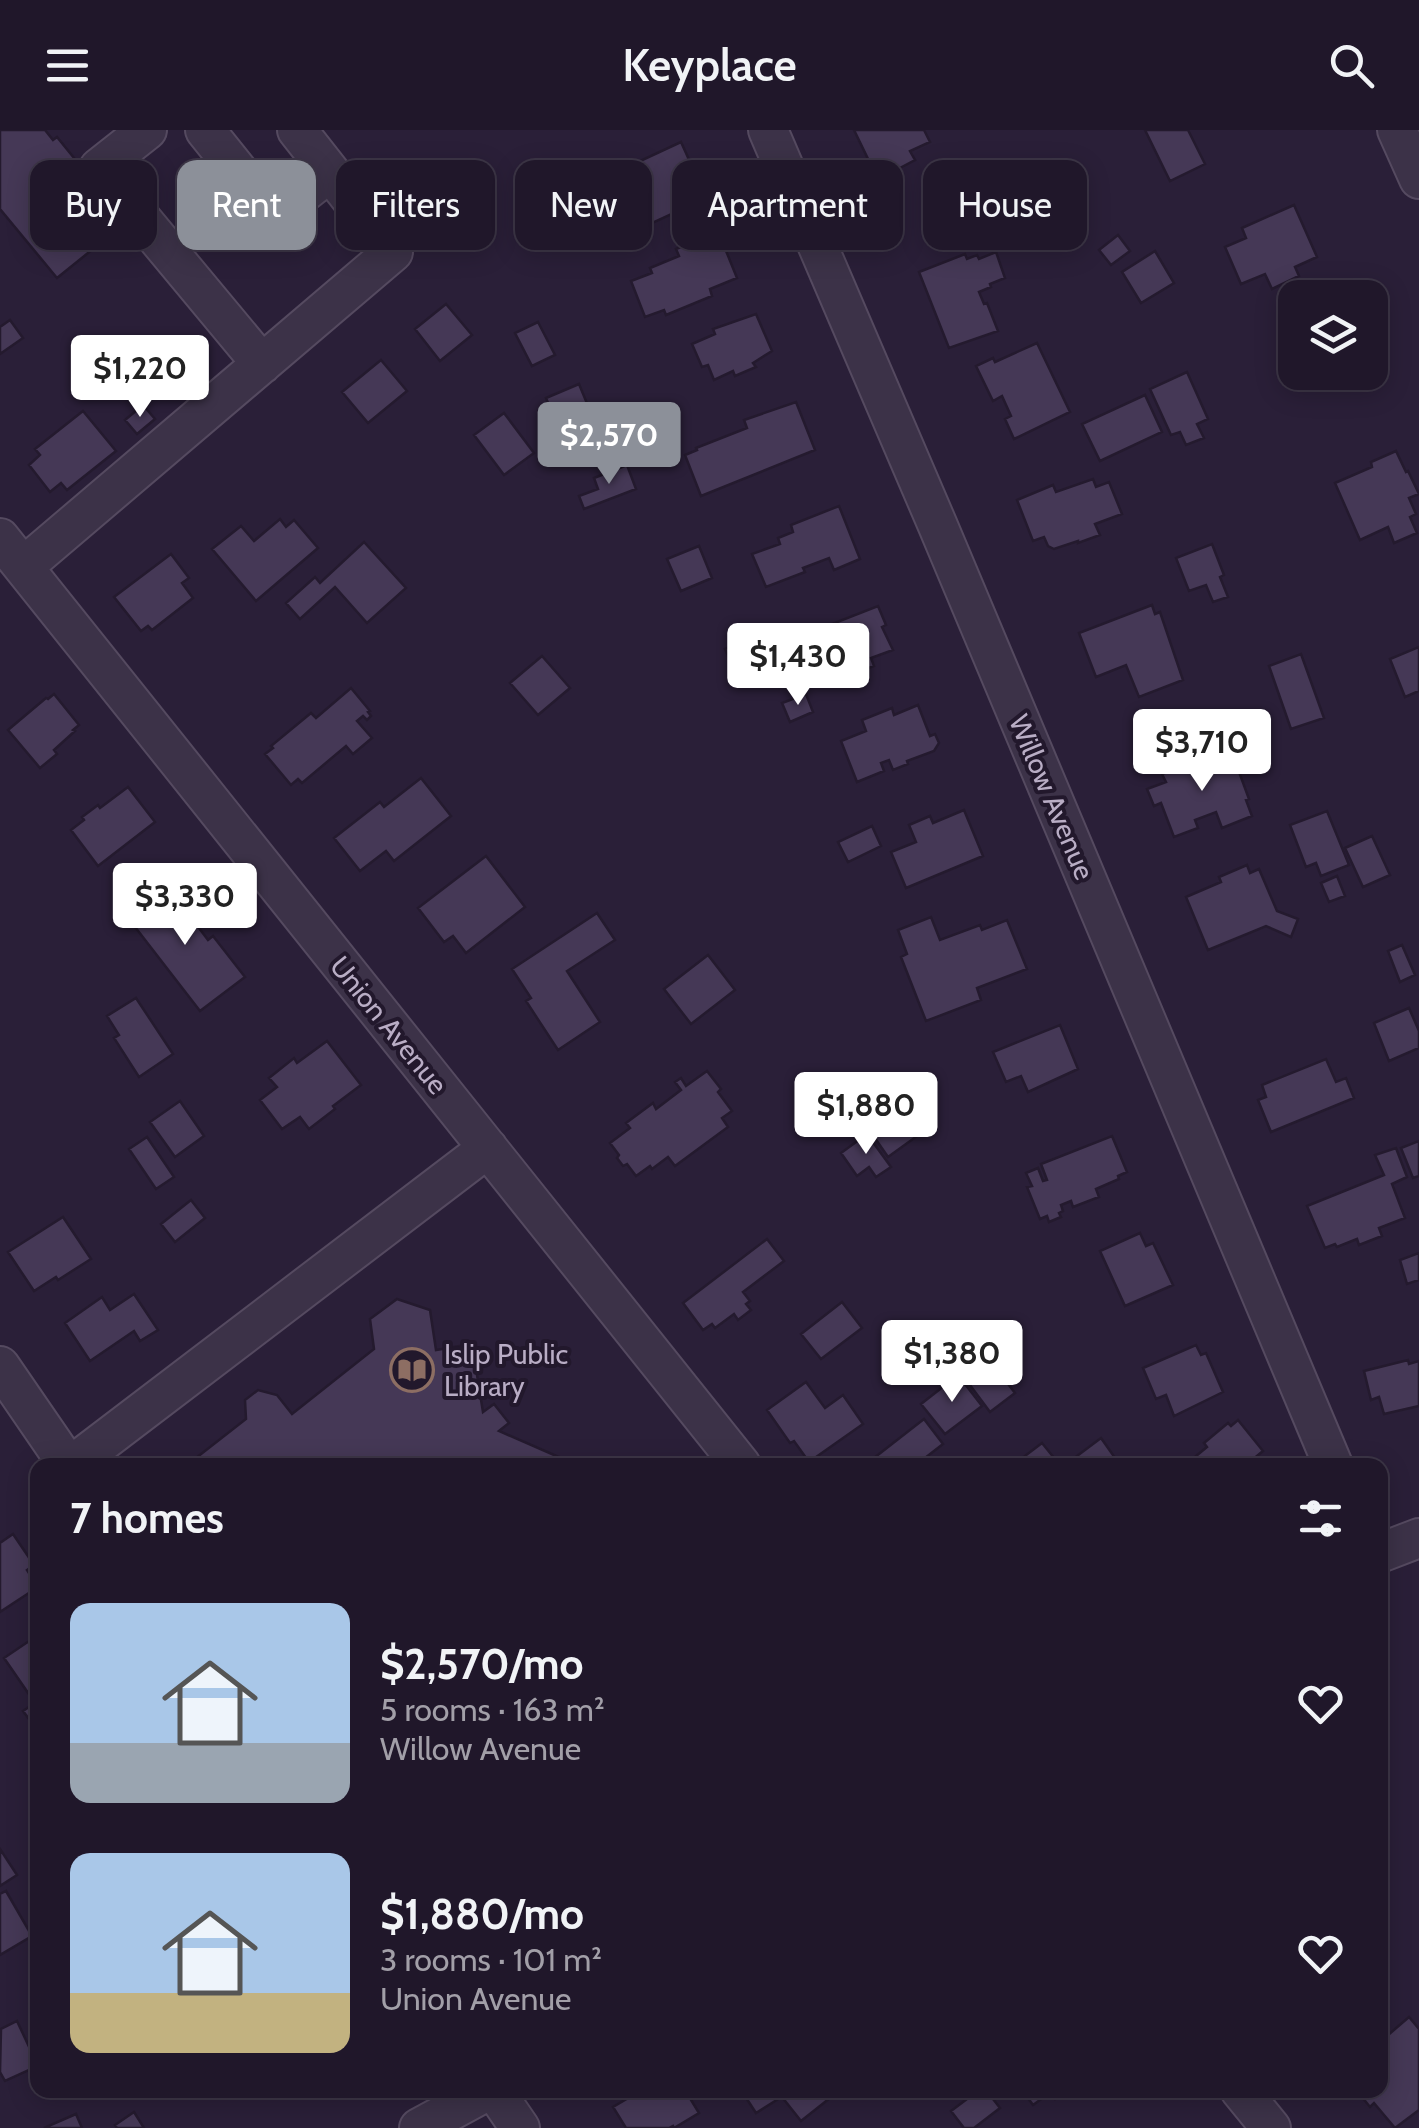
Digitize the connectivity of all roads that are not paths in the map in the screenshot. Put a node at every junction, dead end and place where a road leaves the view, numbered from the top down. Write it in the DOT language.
graph roads {
  1 [pos="147,130"];
  2 [pos="205,130"];
  3 [pos="297,130"];
  4 [pos="768,130"];
  5 [pos="330,172"];
  6 [pos="262,364"];
  7 [pos="12,553"];
  8 [pos="488,1148"];
  9 [pos="0,1366"];
  10 [pos="65,1458"];
  11 [pos="79,1458"];
  12 [pos="735,1458"];
  13 [pos="1330,1458"];
  14 [pos="1419,1538"];
  15 [pos="1388,1550"];
  16 [pos="477,2098"];
  17 [pos="498,2098"];
  18 [pos="1247,2098"];
  19 [pos="419,2128"];
  20 [pos="520,2128"];
  21 [pos="1271,2128"];
  1 -- 6 [label="street"];
  2 -- 5 [label="street"];
  3 -- 5 [label="street"];
  4 -- 13 [label="street, Willow Avenue"];
  5 -- 6 [label="street"];
  6 -- 7 [label="street"];
  7 -- 8 [label="street, Union Avenue"];
  8 -- 11 [label="street"];
  8 -- 12 [label="street, Union Avenue"];
  9 -- 10 [label="street"];
  14 -- 15 [label="street"];
  16 -- 19 [label="street"];
  17 -- 20 [label="street"];
  18 -- 21 [label="street"];
}
